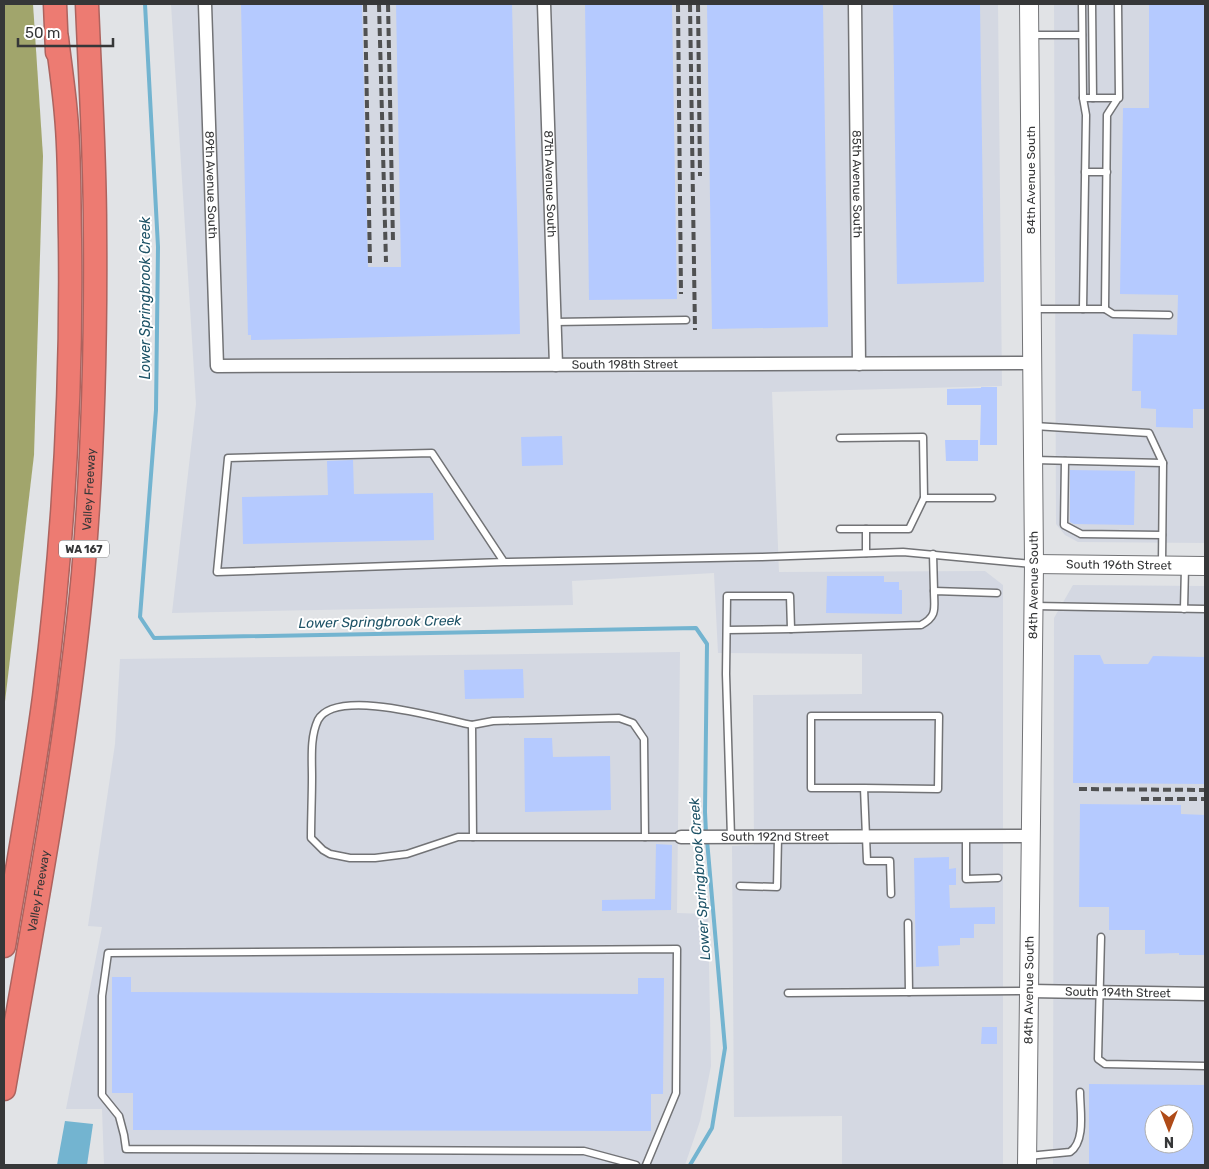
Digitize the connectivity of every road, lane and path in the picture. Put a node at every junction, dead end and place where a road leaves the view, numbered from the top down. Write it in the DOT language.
graph roads {
  1 [pos="56,4"];
  2 [pos="86,4"];
  3 [pos="205,4"];
  4 [pos="544,4"];
  5 [pos="855,4"];
  6 [pos="1030,4"];
  7 [pos="1082,4"];
  8 [pos="1092,4"];
  9 [pos="1118,4"];
  10 [pos="1030,35"];
  11 [pos="1082,35"];
  12 [pos="57,38"];
  13 [pos="1083,98"];
  14 [pos="1093,98"];
  15 [pos="1118,98"];
  16 [pos="1085,172"];
  17 [pos="1106,172"];
  18 [pos="1032,309"];
  19 [pos="1083,309"];
  20 [pos="1105,309"];
  21 [pos="1169,315"];
  22 [pos="686,320"];
  23 [pos="554,322"];
  24 [pos="1032,363"];
  25 [pos="859,364"];
  26 [pos="556,365"];
  27 [pos="217,366"];
  28 [pos="1032,426"];
  29 [pos="840,438"];
  30 [pos="1032,460"];
  31 [pos="1065,461"];
  32 [pos="1163,463"];
  33 [pos="924,498"];
  34 [pos="992,498"];
  35 [pos="840,529"];
  36 [pos="866,529"];
  37 [pos="1162,535"];
  38 [pos="866,553"];
  39 [pos="933,554"];
  40 [pos="504,562"];
  41 [pos="1034,564"];
  42 [pos="1162,566"];
  43 [pos="1185,566"];
  44 [pos="1205,566"];
  45 [pos="934,590"];
  46 [pos="997,593"];
  47 [pos="1033,606"];
  48 [pos="1184,608"];
  49 [pos="1205,609"];
  50 [pos="791,629"];
  51 [pos="727,630"];
  52 [pos="472,725"];
  53 [pos="864,788"];
  54 [pos="866,836"];
  55 [pos="966,836"];
  56 [pos="1031,836"];
  57 [pos="473,837"];
  58 [pos="645,837"];
  59 [pos="681,837"];
  60 [pos="726,837"];
  61 [pos="778,837"];
  62 [pos="998,878"];
  63 [pos="4,885"];
  64 [pos="740,886"];
  65 [pos="891,894"];
  66 [pos="908,923"];
  67 [pos="1101,937"];
  68 [pos="4,946"];
  69 [pos="1030,991"];
  70 [pos="908,992"];
  71 [pos="788,993"];
  72 [pos="1100,993"];
  73 [pos="1205,994"];
  74 [pos="1205,1066"];
  75 [pos="4,1089"];
  76 [pos="1080,1092"];
  77 [pos="1027,1160"];
  78 [pos="636,1165"];
  79 [pos="646,1165"];
  1 -- 12 [label="highway, WA 167"];
  2 -- 75 [label="highway, Valley Freeway / WA 167"];
  3 -- 27 [label="street, 89th Avenue South"];
  4 -- 23 [label="street, 87th Avenue South"];
  5 -- 25 [label="street, 85th Avenue South"];
  6 -- 10 [label="main road, 84th Avenue South"];
  7 -- 11 [label="lane"];
  8 -- 14 [label="lane"];
  9 -- 15 [label="lane"];
  10 -- 11 [label="lane"];
  10 -- 18 [label="main road, 84th Avenue South"];
  11 -- 13 [label="lane"];
  12 -- 63 [label="highway, WA 167"];
  12 -- 68 [label="highway"];
  13 -- 14 [label="lane"];
  13 -- 16 [label="lane"];
  14 -- 15 [label="lane"];
  15 -- 17 [label="lane"];
  16 -- 17 [label="lane"];
  16 -- 19 [label="lane"];
  17 -- 20 [label="lane"];
  18 -- 19 [label="lane"];
  18 -- 24 [label="main road, 84th Avenue South"];
  19 -- 20 [label="lane"];
  20 -- 21 [label="lane"];
  22 -- 23 [label="lane"];
  23 -- 26 [label="street, 87th Avenue South"];
  24 -- 25 [label="street, South 198th Street"];
  24 -- 28 [label="main road, 84th Avenue South"];
  25 -- 26 [label="street, South 198th Street"];
  26 -- 27 [label="street, South 198th Street"];
  28 -- 30 [label="main road, 84th Avenue South"];
  28 -- 32 [label="lane"];
  29 -- 33 [label="lane"];
  30 -- 31 [label="lane"];
  30 -- 41 [label="main road, 84th Avenue South"];
  31 -- 32 [label="lane"];
  31 -- 37 [label="lane"];
  32 -- 37 [label="lane"];
  33 -- 34 [label="lane"];
  33 -- 36 [label="lane"];
  35 -- 36 [label="lane"];
  36 -- 38 [label="lane"];
  37 -- 42 [label="lane"];
  38 -- 39 [label="lane"];
  38 -- 40 [label="lane"];
  39 -- 41 [label="lane"];
  39 -- 45 [label="lane"];
  40 -- 40 [label="lane"];
  41 -- 42 [label="main road, South 196th Street"];
  41 -- 47 [label="main road, 84th Avenue South"];
  42 -- 43 [label="main road, South 196th Street"];
  43 -- 44 [label="main road, South 196th Street"];
  43 -- 48 [label="lane"];
  45 -- 46 [label="lane"];
  45 -- 50 [label="lane"];
  47 -- 48 [label="lane"];
  47 -- 56 [label="main road, 84th Avenue South"];
  48 -- 49 [label="lane"];
  50 -- 51 [label="lane"];
  50 -- 51 [label="lane"];
  51 -- 60 [label="lane"];
  52 -- 57 [label="lane"];
  52 -- 57 [label="lane, South 192nd Street"];
  52 -- 58 [label="lane"];
  53 -- 53 [label="lane"];
  53 -- 54 [label="lane"];
  54 -- 55 [label="street, South 192nd Street"];
  54 -- 61 [label="street, South 192nd Street"];
  54 -- 65 [label="lane"];
  55 -- 56 [label="street, South 192nd Street"];
  55 -- 62 [label="lane"];
  56 -- 69 [label="main road, 84th Avenue South"];
  57 -- 58 [label="lane, South 192nd Street"];
  58 -- 59 [label="lane, South 192nd Street"];
  59 -- 60 [label="street, South 192nd Street"];
  60 -- 61 [label="street, South 192nd Street"];
  61 -- 64 [label="lane"];
  66 -- 70 [label="lane"];
  67 -- 72 [label="lane"];
  69 -- 70 [label="lane"];
  69 -- 72 [label="street, South 194th Street"];
  69 -- 77 [label="main road, 84th Avenue South"];
  70 -- 71 [label="lane"];
  72 -- 73 [label="street, South 194th Street"];
  72 -- 74 [label="lane"];
  76 -- 77 [label="lane"];
  78 -- 79 [label="lane"];
}
